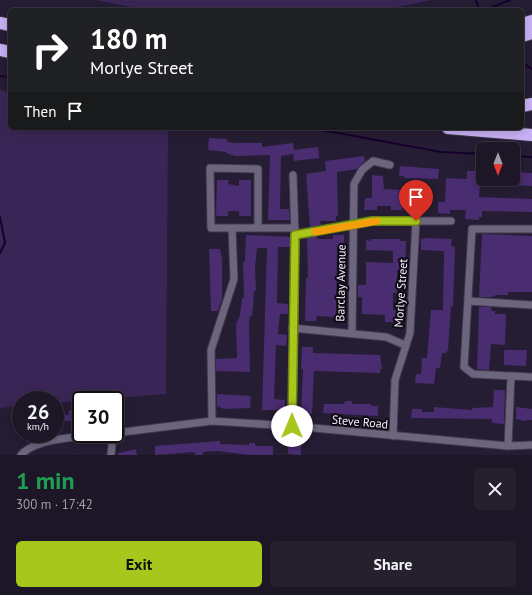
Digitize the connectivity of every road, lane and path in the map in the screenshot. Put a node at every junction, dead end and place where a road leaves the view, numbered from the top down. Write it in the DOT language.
graph roads {
  1 [pos="472,130"];
  2 [pos="532,135"];
  3 [pos="390,164"];
  4 [pos="293,175"];
  5 [pos="416,221"];
  6 [pos="451,221"];
  7 [pos="353,226"];
  8 [pos="232,228"];
  9 [pos="258,228"];
  10 [pos="532,229"];
  11 [pos="295,231"];
  12 [pos="468,301"];
  13 [pos="532,305"];
  14 [pos="292,328"];
  15 [pos="352,333"];
  16 [pos="405,345"];
  17 [pos="511,376"];
  18 [pos="532,377"];
  19 [pos="212,422"];
  20 [pos="292,426"];
  21 [pos="124,432"];
  22 [pos="393,436"];
  23 [pos="72,438"];
  24 [pos="113,443"];
  25 [pos="532,445"];
  26 [pos="508,446"];
  27 [pos="21,455"];
  28 [pos="111,455"];
  1 -- 2 [label="highway"];
  3 -- 7 [label="street, Barclay Avenue"];
  4 -- 11 [label="street"];
  5 -- 6 [label="street"];
  5 -- 7 [label="street"];
  5 -- 16 [label="street, Morlye Street"];
  7 -- 11 [label="street"];
  7 -- 15 [label="street, Barclay Avenue"];
  8 -- 9 [label="street"];
  8 -- 9 [label="street"];
  8 -- 19 [label="street"];
  9 -- 11 [label="street"];
  10 -- 12 [label="street"];
  11 -- 14 [label="street"];
  12 -- 13 [label="street"];
  12 -- 17 [label="street"];
  14 -- 15 [label="street, Barclay Avenue"];
  14 -- 20 [label="street"];
  15 -- 16 [label="street, Barclay Avenue"];
  16 -- 22 [label="street, Morlye Street"];
  17 -- 18 [label="street"];
  17 -- 26 [label="street"];
  19 -- 20 [label="street, Steve Road"];
  19 -- 21 [label="street, Steve Road"];
  20 -- 22 [label="street, Steve Road"];
  22 -- 26 [label="street, Steve Road"];
  23 -- 27 [label="street"];
  24 -- 28 [label="street"];
  25 -- 26 [label="street, Steve Road"];
}
